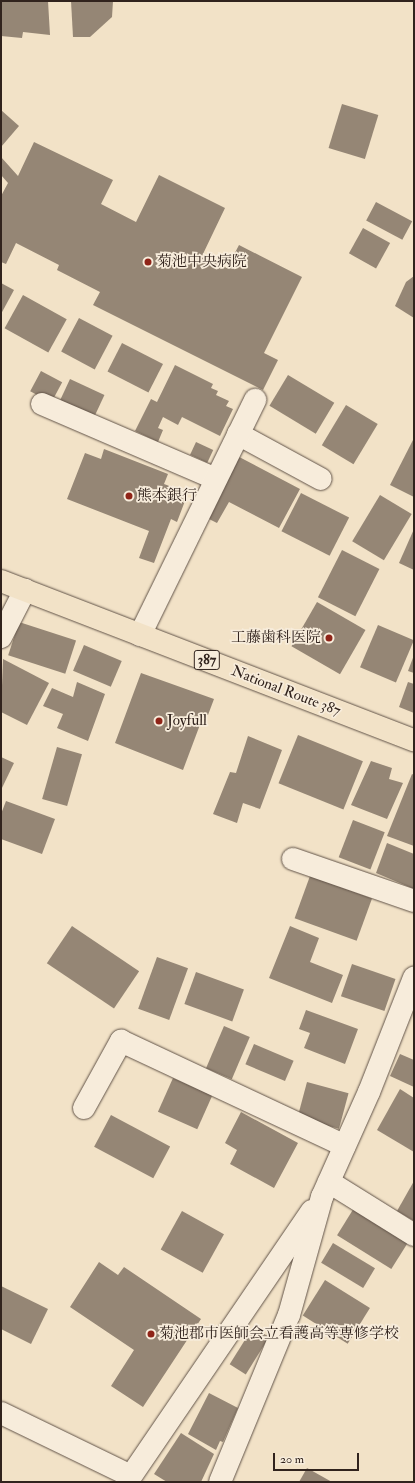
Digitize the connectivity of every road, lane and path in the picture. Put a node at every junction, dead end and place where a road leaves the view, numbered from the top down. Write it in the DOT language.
graph roads {
  1 [pos="255,400"];
  2 [pos="42,404"];
  3 [pos="238,434"];
  4 [pos="216,479"];
  5 [pos="321,479"];
  6 [pos="1,581"];
  7 [pos="25,590"];
  8 [pos="140,635"];
  9 [pos="1,637"];
  10 [pos="414,740"];
  11 [pos="293,859"];
  12 [pos="414,901"];
  13 [pos="414,978"];
  14 [pos="84,1108"];
  15 [pos="345,1146"];
  16 [pos="325,1189"];
  17 [pos="414,1235"];
  18 [pos="1,1413"];
  19 [pos="129,1479"];
  20 [pos="220,1482"];
  1 -- 3 [label="street"];
  2 -- 4 [label="street"];
  3 -- 4 [label="street"];
  3 -- 5 [label="street"];
  4 -- 8 [label="street"];
  6 -- 7 [label="highway, National Route 387 / 387"];
  7 -- 8 [label="highway, National Route 387 / 387"];
  7 -- 9 [label="street"];
  8 -- 10 [label="highway, National Route 387 / 387"];
  11 -- 12 [label="street"];
  13 -- 15 [label="street"];
  14 -- 15 [label="street"];
  15 -- 16 [label="street"];
  16 -- 17 [label="street"];
  16 -- 19 [label="street"];
  16 -- 20 [label="street"];
  18 -- 19 [label="street"];
}
